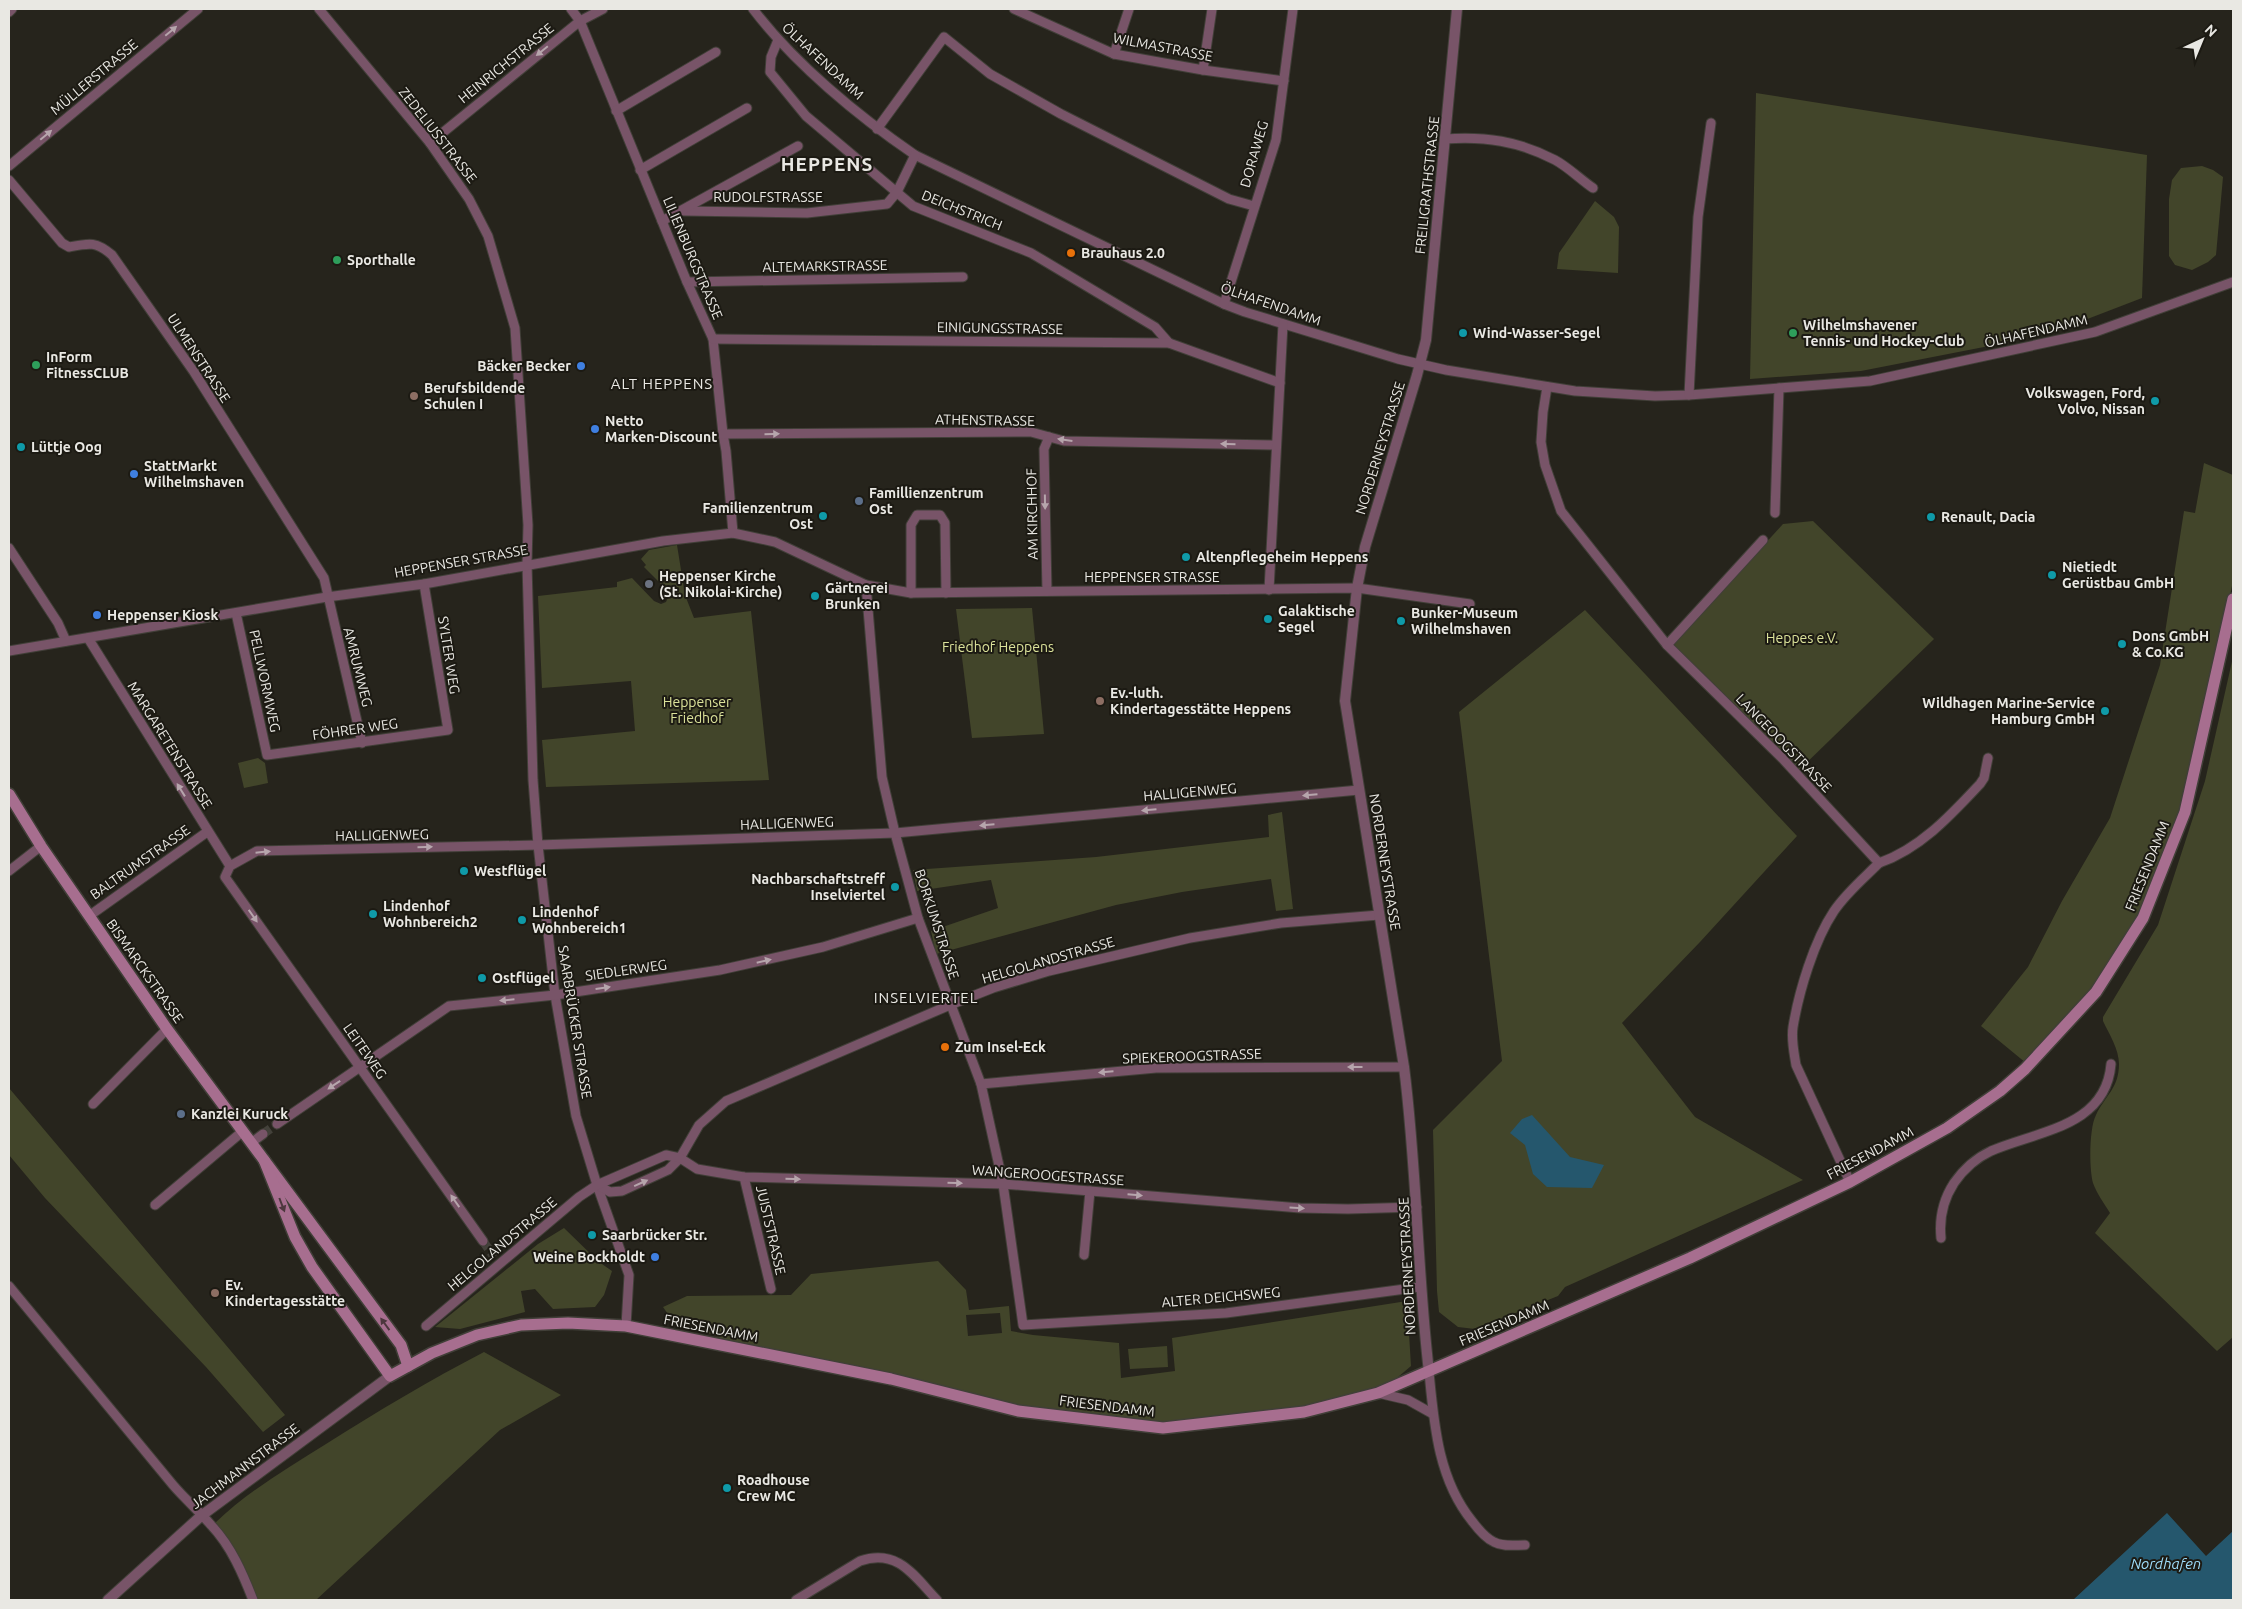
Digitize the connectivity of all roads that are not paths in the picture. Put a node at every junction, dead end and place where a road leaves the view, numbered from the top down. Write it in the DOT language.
graph roads {
  1 [pos="12,9"];
  2 [pos="198,9"];
  3 [pos="319,9"];
  4 [pos="571,9"];
  5 [pos="602,9"];
  6 [pos="753,9"];
  7 [pos="1014,9"];
  8 [pos="1129,9"];
  9 [pos="1212,9"];
  10 [pos="1293,9"];
  11 [pos="1457,9"];
  12 [pos="9,12"];
  13 [pos="1027,12"];
  14 [pos="580,21"];
  15 [pos="778,40"];
  16 [pos="716,52"];
  17 [pos="1114,54"];
  18 [pos="1203,70"];
  19 [pos="1284,81"];
  20 [pos="747,108"];
  21 [pos="616,111"];
  22 [pos="1711,123"];
  23 [pos="877,130"];
  24 [pos="1445,139"];
  25 [pos="430,143"];
  26 [pos="798,146"];
  27 [pos="915,155"];
  28 [pos="9,166"];
  29 [pos="640,170"];
  30 [pos="9,180"];
  31 [pos="1593,188"];
  32 [pos="897,192"];
  33 [pos="1254,206"];
  34 [pos="684,211"];
  35 [pos="662,221"];
  36 [pos="963,277"];
  37 [pos="687,282"];
  38 [pos="2231,282"];
  39 [pos="1224,304"];
  40 [pos="1283,324"];
  41 [pos="713,339"];
  42 [pos="1169,343"];
  43 [pos="1420,364"];
  44 [pos="1280,383"];
  45 [pos="1547,387"];
  46 [pos="1779,388"];
  47 [pos="1688,395"];
  48 [pos="723,434"];
  49 [pos="1049,437"];
  50 [pos="1276,445"];
  51 [pos="1775,513"];
  52 [pos="733,533"];
  53 [pos="1763,540"];
  54 [pos="9,548"];
  55 [pos="527,564"];
  56 [pos="424,584"];
  57 [pos="866,585"];
  58 [pos="1357,588"];
  59 [pos="1269,590"];
  60 [pos="1047,591"];
  61 [pos="911,593"];
  62 [pos="946,593"];
  63 [pos="327,597"];
  64 [pos="2233,599"];
  65 [pos="1470,604"];
  66 [pos="236,613"];
  67 [pos="88,638"];
  68 [pos="66,641"];
  69 [pos="1667,645"];
  70 [pos="9,651"];
  71 [pos="448,730"];
  72 [pos="362,743"];
  73 [pos="267,755"];
  74 [pos="1988,758"];
  75 [pos="1359,790"];
  76 [pos="9,794"];
  77 [pos="207,832"];
  78 [pos="895,833"];
  79 [pos="538,845"];
  80 [pos="41,846"];
  81 [pos="1879,863"];
  82 [pos="230,866"];
  83 [pos="9,871"];
  84 [pos="1379,915"];
  85 [pos="89,916"];
  86 [pos="918,918"];
  87 [pos="555,995"];
  88 [pos="950,1005"];
  89 [pos="167,1029"];
  90 [pos="2112,1064"];
  91 [pos="1404,1067"];
  92 [pos="360,1068"];
  93 [pos="981,1084"];
  94 [pos="92,1104"];
  95 [pos="278,1124"];
  96 [pos="242,1131"];
  97 [pos="263,1134"];
  98 [pos="251,1142"];
  99 [pos="680,1158"];
  100 [pos="264,1160"];
  101 [pos="744,1177"];
  102 [pos="1850,1182"];
  103 [pos="1003,1184"];
  104 [pos="597,1185"];
  105 [pos="1090,1191"];
  106 [pos="155,1205"];
  107 [pos="1417,1207"];
  108 [pos="1941,1238"];
  109 [pos="483,1241"];
  110 [pos="1084,1255"];
  111 [pos="9,1286"];
  112 [pos="1420,1287"];
  113 [pos="771,1289"];
  114 [pos="1023,1325"];
  115 [pos="426,1326"];
  116 [pos="626,1326"];
  117 [pos="401,1345"];
  118 [pos="432,1353"];
  119 [pos="408,1366"];
  120 [pos="1428,1372"];
  121 [pos="390,1376"];
  122 [pos="1378,1393"];
  123 [pos="1433,1414"];
  124 [pos="201,1516"];
  125 [pos="1525,1545"];
  126 [pos="108,1600"];
  127 [pos="253,1600"];
  128 [pos="796,1600"];
  129 [pos="937,1600"];
  1 -- 12 [label="street"];
  28 -- 2 [label="street, MÜLLERSTRASSE, one-way"];
  3 -- 25 [label="street, ZEDELIUSSTRASSE"];
  4 -- 14 [label="street, LILIENBURGSTRASSE"];
  5 -- 14 [label="street, HEINRICHSTRASSE"];
  6 -- 15 [label="street, ÖLHAFENDAMM"];
  7 -- 13 [label="street, WILMASTRASSE"];
  8 -- 17 [label="street"];
  9 -- 18 [label="street"];
  10 -- 19 [label="street, DORAWEG"];
  11 -- 24 [label="street, FREILIGRATHSTRASSE"];
  13 -- 17 [label="street, WILMASTRASSE"];
  14 -- 21 [label="street, LILIENBURGSTRASSE"];
  14 -- 25 [label="street, HEINRICHSTRASSE, one-way"];
  15 -- 23 [label="street, ÖLHAFENDAMM"];
  15 -- 32 [label="street, DEICHSTRICH"];
  16 -- 21 [label="street"];
  17 -- 18 [label="street, WILMASTRASSE"];
  18 -- 19 [label="street, WILMASTRASSE"];
  19 -- 33 [label="street, DORAWEG"];
  20 -- 29 [label="street"];
  21 -- 29 [label="street, LILIENBURGSTRASSE"];
  22 -- 47 [label="street"];
  23 -- 27 [label="street, ÖLHAFENDAMM"];
  23 -- 33 [label="street"];
  24 -- 31 [label="street"];
  24 -- 43 [label="street, FREILIGRATHSTRASSE"];
  25 -- 55 [label="street, ZEDELIUSSTRASSE"];
  26 -- 34 [label="street"];
  27 -- 32 [label="street"];
  27 -- 39 [label="street, ÖLHAFENDAMM"];
  29 -- 35 [label="street, LILIENBURGSTRASSE"];
  30 -- 63 [label="street, ULMENSTRASSE"];
  32 -- 34 [label="street, RUDOLFSTRASSE"];
  32 -- 42 [label="street, DEICHSTRICH"];
  33 -- 39 [label="street, DORAWEG"];
  34 -- 35 [label="street"];
  35 -- 37 [label="street, LILIENBURGSTRASSE"];
  36 -- 37 [label="street, ALTEMARKSTRASSE"];
  37 -- 41 [label="street, LILIENBURGSTRASSE"];
  38 -- 46 [label="street, ÖLHAFENDAMM"];
  39 -- 40 [label="street, ÖLHAFENDAMM"];
  40 -- 43 [label="street, ÖLHAFENDAMM"];
  40 -- 44 [label="street"];
  41 -- 42 [label="street, EINIGUNGSSTRASSE"];
  41 -- 48 [label="street, LILIENBURGSTRASSE"];
  42 -- 44 [label="street, EINIGUNGSSTRASSE"];
  43 -- 45 [label="street, ÖLHAFENDAMM"];
  43 -- 58 [label="street, NORDERNEYSTRASSE"];
  44 -- 50 [label="street"];
  45 -- 47 [label="street, ÖLHAFENDAMM"];
  45 -- 69 [label="street, LANGEOOGSTRASSE"];
  46 -- 47 [label="street, ÖLHAFENDAMM"];
  46 -- 51 [label="street"];
  48 -- 49 [label="street, ATHENSTRASSE, one-way"];
  48 -- 52 [label="street, LILIENBURGSTRASSE"];
  50 -- 49 [label="street, ATHENSTRASSE, one-way"];
  49 -- 60 [label="street, AM KIRCHHOF, one-way"];
  50 -- 59 [label="street"];
  52 -- 55 [label="street, HEPPENSER STRASSE"];
  52 -- 57 [label="street, HEPPENSER STRASSE"];
  53 -- 69 [label="street"];
  54 -- 68 [label="street"];
  55 -- 56 [label="street, HEPPENSER STRASSE"];
  55 -- 79 [label="street, SAARBRÜCKER STRASSE"];
  56 -- 63 [label="street, HEPPENSER STRASSE"];
  56 -- 71 [label="street, SYLTER WEG"];
  57 -- 61 [label="street, HEPPENSER STRASSE"];
  57 -- 78 [label="street, BORKUMSTRASSE"];
  58 -- 59 [label="street, HEPPENSER STRASSE"];
  58 -- 65 [label="street, HEPPENSER STRASSE"];
  58 -- 75 [label="street, NORDERNEYSTRASSE"];
  59 -- 60 [label="street, HEPPENSER STRASSE"];
  60 -- 62 [label="street, HEPPENSER STRASSE"];
  61 -- 62 [label="street, HEPPENSER STRASSE"];
  61 -- 62 [label="street"];
  63 -- 66 [label="street, HEPPENSER STRASSE"];
  63 -- 72 [label="street, AMRUMWEG"];
  64 -- 102 [label="main road, FRIESENDAMM"];
  66 -- 67 [label="street, HEPPENSER STRASSE"];
  66 -- 73 [label="street, PELLWORMWEG"];
  67 -- 68 [label="street, HEPPENSER STRASSE"];
  77 -- 67 [label="street, MARGARETENSTRASSE, one-way"];
  68 -- 70 [label="street, HEPPENSER STRASSE"];
  69 -- 81 [label="street, LANGEOOGSTRASSE"];
  71 -- 72 [label="street, FÖHRER WEG"];
  72 -- 73 [label="street, FÖHRER WEG"];
  74 -- 81 [label="street"];
  75 -- 78 [label="street, HALLIGENWEG, one-way"];
  75 -- 84 [label="street, NORDERNEYSTRASSE"];
  76 -- 80 [label="main road, BISMARCKSTRASSE"];
  77 -- 82 [label="street, MARGARETENSTRASSE"];
  77 -- 85 [label="street, BALTRUMSTRASSE"];
  78 -- 79 [label="street, HALLIGENWEG"];
  78 -- 86 [label="street, BORKUMSTRASSE"];
  82 -- 79 [label="street, HALLIGENWEG, one-way"];
  79 -- 87 [label="street, SAARBRÜCKER STRASSE"];
  80 -- 83 [label="street"];
  80 -- 85 [label="main road, BISMARCKSTRASSE"];
  81 -- 102 [label="street"];
  82 -- 92 [label="street, LEITEWEG, one-way"];
  84 -- 88 [label="street, HELGOLANDSTRASSE"];
  84 -- 91 [label="street, NORDERNEYSTRASSE"];
  85 -- 89 [label="main road, BISMARCKSTRASSE"];
  87 -- 86 [label="street, SIEDLERWEG, one-way"];
  86 -- 88 [label="street, BORKUMSTRASSE"];
  87 -- 92 [label="street, SIEDLERWEG, one-way"];
  87 -- 104 [label="street, SAARBRÜCKER STRASSE"];
  88 -- 93 [label="street, BORKUMSTRASSE"];
  88 -- 99 [label="street, HELGOLANDSTRASSE"];
  89 -- 94 [label="street"];
  89 -- 96 [label="main road, BISMARCKSTRASSE"];
  90 -- 108 [label="street"];
  91 -- 93 [label="street, SPIEKEROOGSTRASSE, one-way"];
  91 -- 107 [label="street, NORDERNEYSTRASSE"];
  92 -- 95 [label="street, SIEDLERWEG, one-way"];
  109 -- 92 [label="street, LEITEWEG, one-way"];
  93 -- 103 [label="street, BORKUMSTRASSE"];
  96 -- 98 [label="main road, BISMARCKSTRASSE"];
  96 -- 106 [label="street"];
  97 -- 98 [label="street"];
  98 -- 100 [label="main road, BISMARCKSTRASSE"];
  99 -- 101 [label="street, WANGEROOGESTRASSE"];
  99 -- 104 [label="street, HELGOLANDSTRASSE"];
  104 -- 99 [label="street, HELGOLANDSTRASSE, one-way"];
  117 -- 100 [label="main road, BISMARCKSTRASSE, one-way"];
  100 -- 121 [label="main road, BISMARCKSTRASSE, one-way"];
  101 -- 103 [label="street, WANGEROOGESTRASSE, one-way"];
  101 -- 113 [label="street, JUISTSTRASSE"];
  102 -- 120 [label="main road, FRIESENDAMM"];
  103 -- 105 [label="street, WANGEROOGESTRASSE"];
  103 -- 114 [label="street, BORKUMSTRASSE"];
  104 -- 115 [label="street, HELGOLANDSTRASSE"];
  104 -- 116 [label="street, SAARBRÜCKER STRASSE"];
  105 -- 107 [label="street, WANGEROOGESTRASSE, one-way"];
  105 -- 110 [label="street"];
  107 -- 112 [label="street, NORDERNEYSTRASSE"];
  111 -- 124 [label="street"];
  112 -- 114 [label="street, ALTER DEICHSWEG"];
  112 -- 120 [label="street, NORDERNEYSTRASSE"];
  116 -- 118 [label="main road, FRIESENDAMM"];
  116 -- 122 [label="main road, FRIESENDAMM"];
  117 -- 118 [label="main road"];
  117 -- 119 [label="main road, BISMARCKSTRASSE"];
  118 -- 119 [label="main road, FRIESENDAMM"];
  119 -- 121 [label="main road, JACHMANNSTRASSE"];
  120 -- 122 [label="main road, FRIESENDAMM"];
  120 -- 123 [label="street"];
  121 -- 124 [label="street, JACHMANNSTRASSE"];
  122 -- 123 [label="street"];
  123 -- 125 [label="street"];
  124 -- 126 [label="street, JACHMANNSTRASSE"];
  124 -- 127 [label="street"];
  128 -- 129 [label="street"];
}
